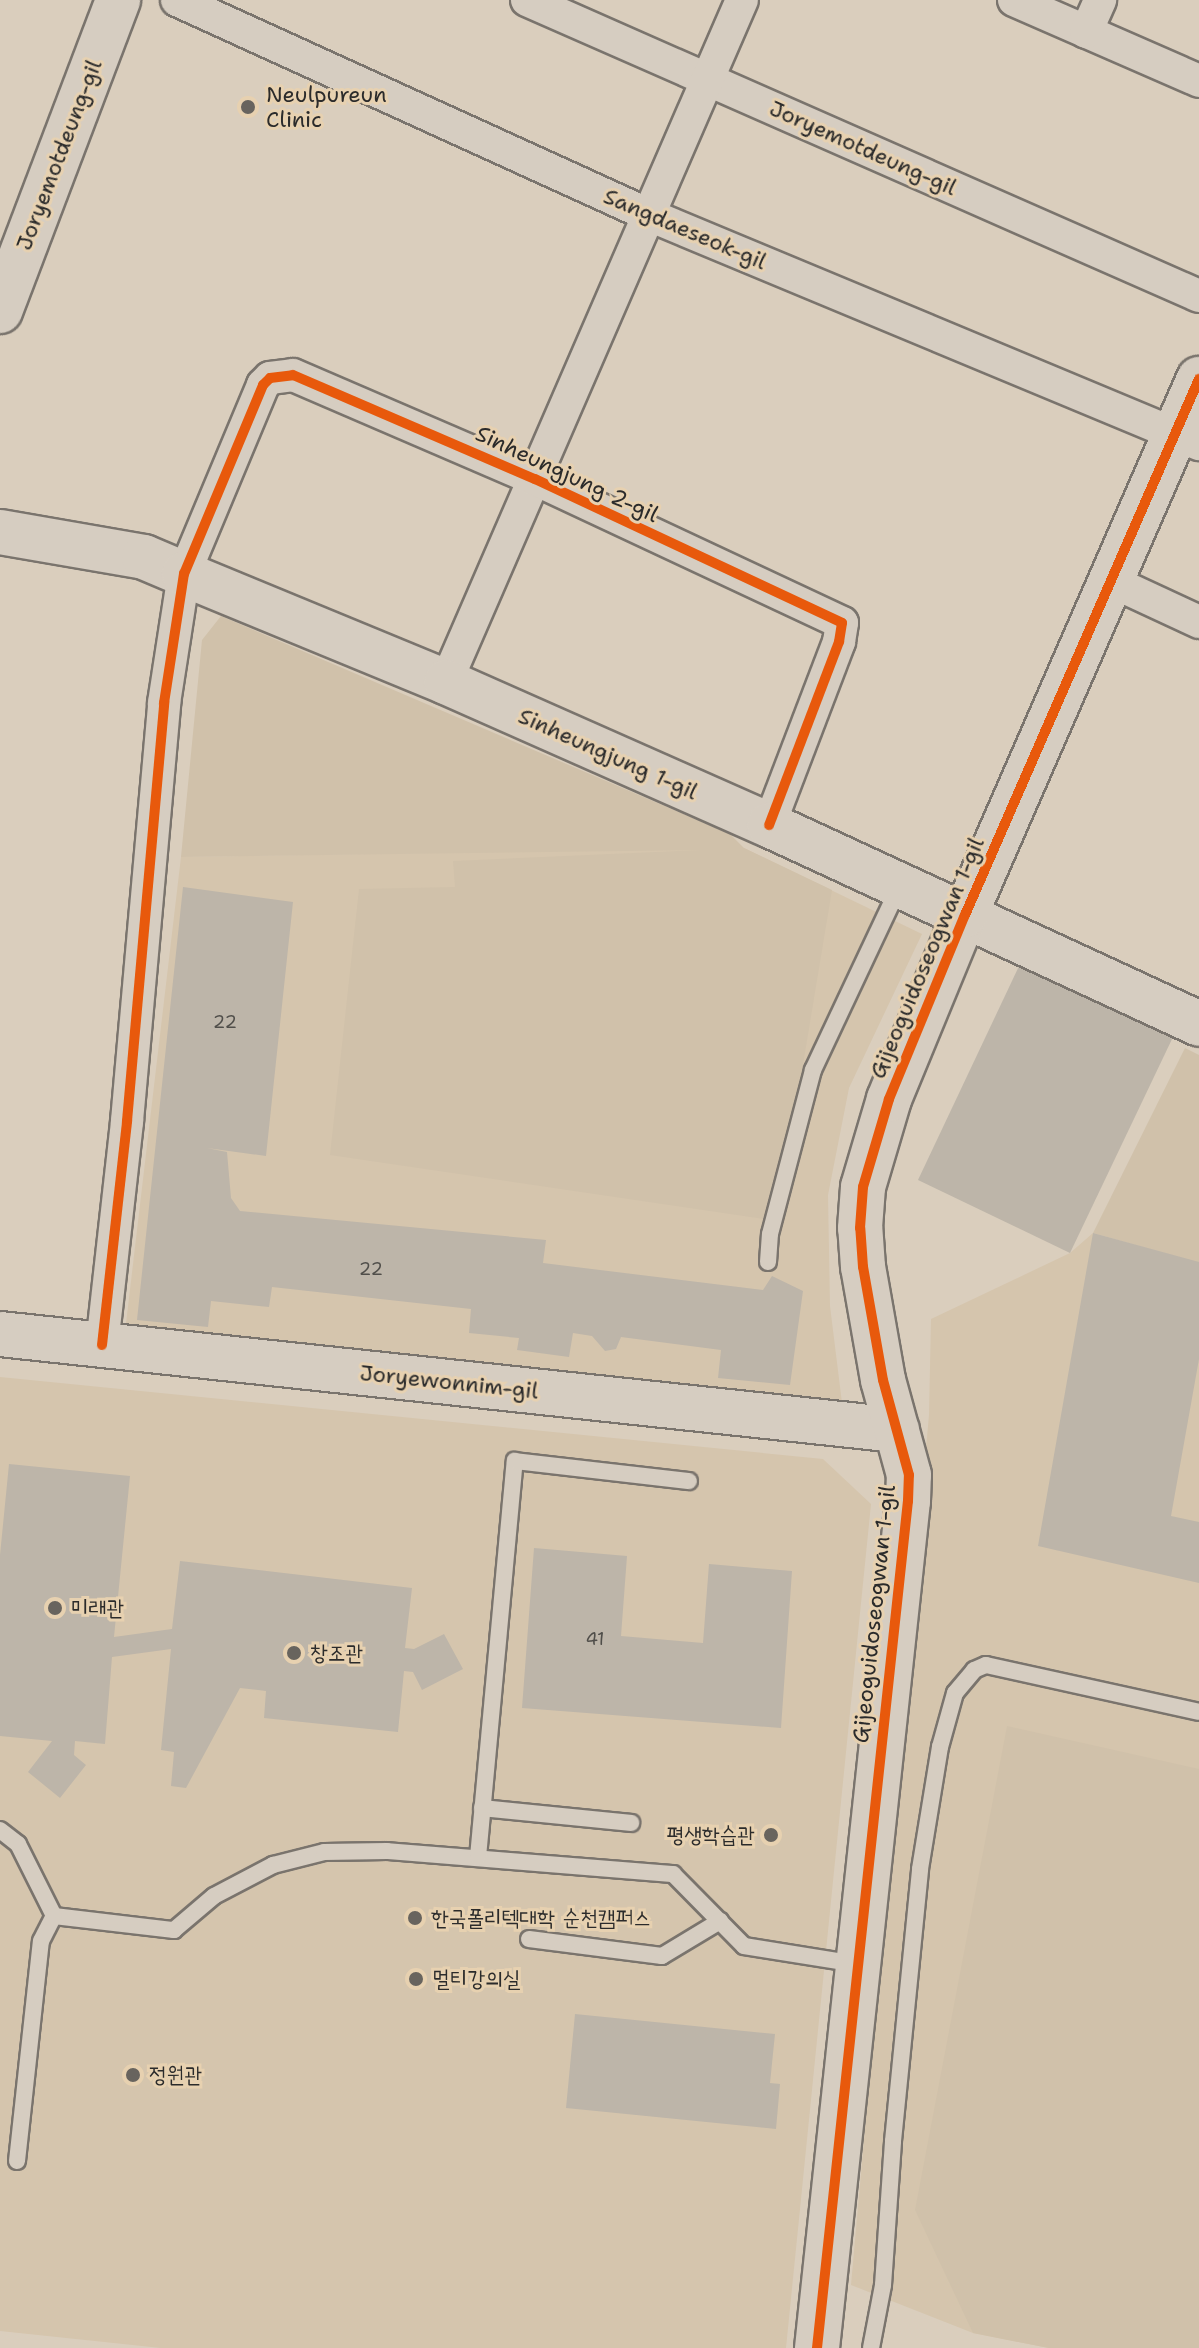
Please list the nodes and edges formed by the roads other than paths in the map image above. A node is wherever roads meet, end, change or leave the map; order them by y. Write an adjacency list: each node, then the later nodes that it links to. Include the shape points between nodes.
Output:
1 (118, 0): 12 (street, Joryemotdeung-gil)
2 (177, 0): 10 (street, Sangdaeseok-gil)
3 (527, 0): 8 (street, Joryemotdeung-gil)
4 (742, 0): 8 (street)
5 (1014, 0): 7 (street)
6 (1100, 0): 7 (street)
7 (1086, 32): 9 (street)
8 (708, 80): 10 (street); 11 (street, Joryemotdeung-gil)
9 (1199, 81)
10 (649, 215): 14 (street, Sangdaeseok-gil); 15 (street)
11 (1199, 296)
12 (0, 311)
13 (1199, 379): 14 (street, Gijeoguidoseogwan 1-gil)
14 (1187, 438): 18 (street, Gijeoguidoseogwan 1-gil)
15 (535, 479): 17 (street, Sinheungjung 2-gil, via 293,375 279,374 263,385); 20 (street); 21 (street, Sinheungjung 2-gil, via 842,623)
16 (0, 532): 17 (street, Sinheungjung 1-gil, via 144,557)
17 (184, 574): 20 (street, Sinheungjung 1-gil); 27 (street, via 164,703)
18 (1113, 582): 19 (street); 23 (street, Gijeoguidoseogwan 1-gil)
19 (1199, 622)
20 (446, 682): 21 (street, Sinheungjung 1-gil)
21 (769, 825): 22 (street, Sinheungjung 1-gil)
22 (899, 885): 23 (street, Sinheungjung 1-gil); 25 (lane, via 813,1070 770,1234)
23 (965, 915): 24 (street, Sinheungjung 1-gil); 28 (street, Gijeoguidoseogwan 1-gil, via 889,1099 863,1187 863,1267)
24 (1199, 1024)
25 (768, 1262)
26 (0, 1334): 27 (street, Joryewonnim-gil)
27 (102, 1345): 28 (street, Joryewonnim-gil)
28 (897, 1430): 38 (street, Gijeoguidoseogwan 1-gil, via 909,1475 908,1501)
29 (689, 1481): 31 (lane, via 515,1461)
30 (1199, 1712): 41 (lane, via 986,1665 974,1670 955,1693 940,1747 920,1869 883,2285)
31 (482, 1808): 32 (lane); 34 (lane)
32 (631, 1823)
33 (0, 1830): 35 (lane, via 18,1844)
34 (478, 1857): 35 (lane, via 351,1849 308,1855 240,1881 174,1930); 36 (lane, via 673,1874)
35 (54, 1916): 39 (lane, via 41,1941)
36 (720, 1921): 37 (lane, via 662,1956); 38 (lane, via 744,1946)
37 (529, 1939)
38 (856, 1964): 40 (street, Gijeoguidoseogwan 1-gil)
39 (17, 2161)
40 (817, 2348)
41 (871, 2348)

